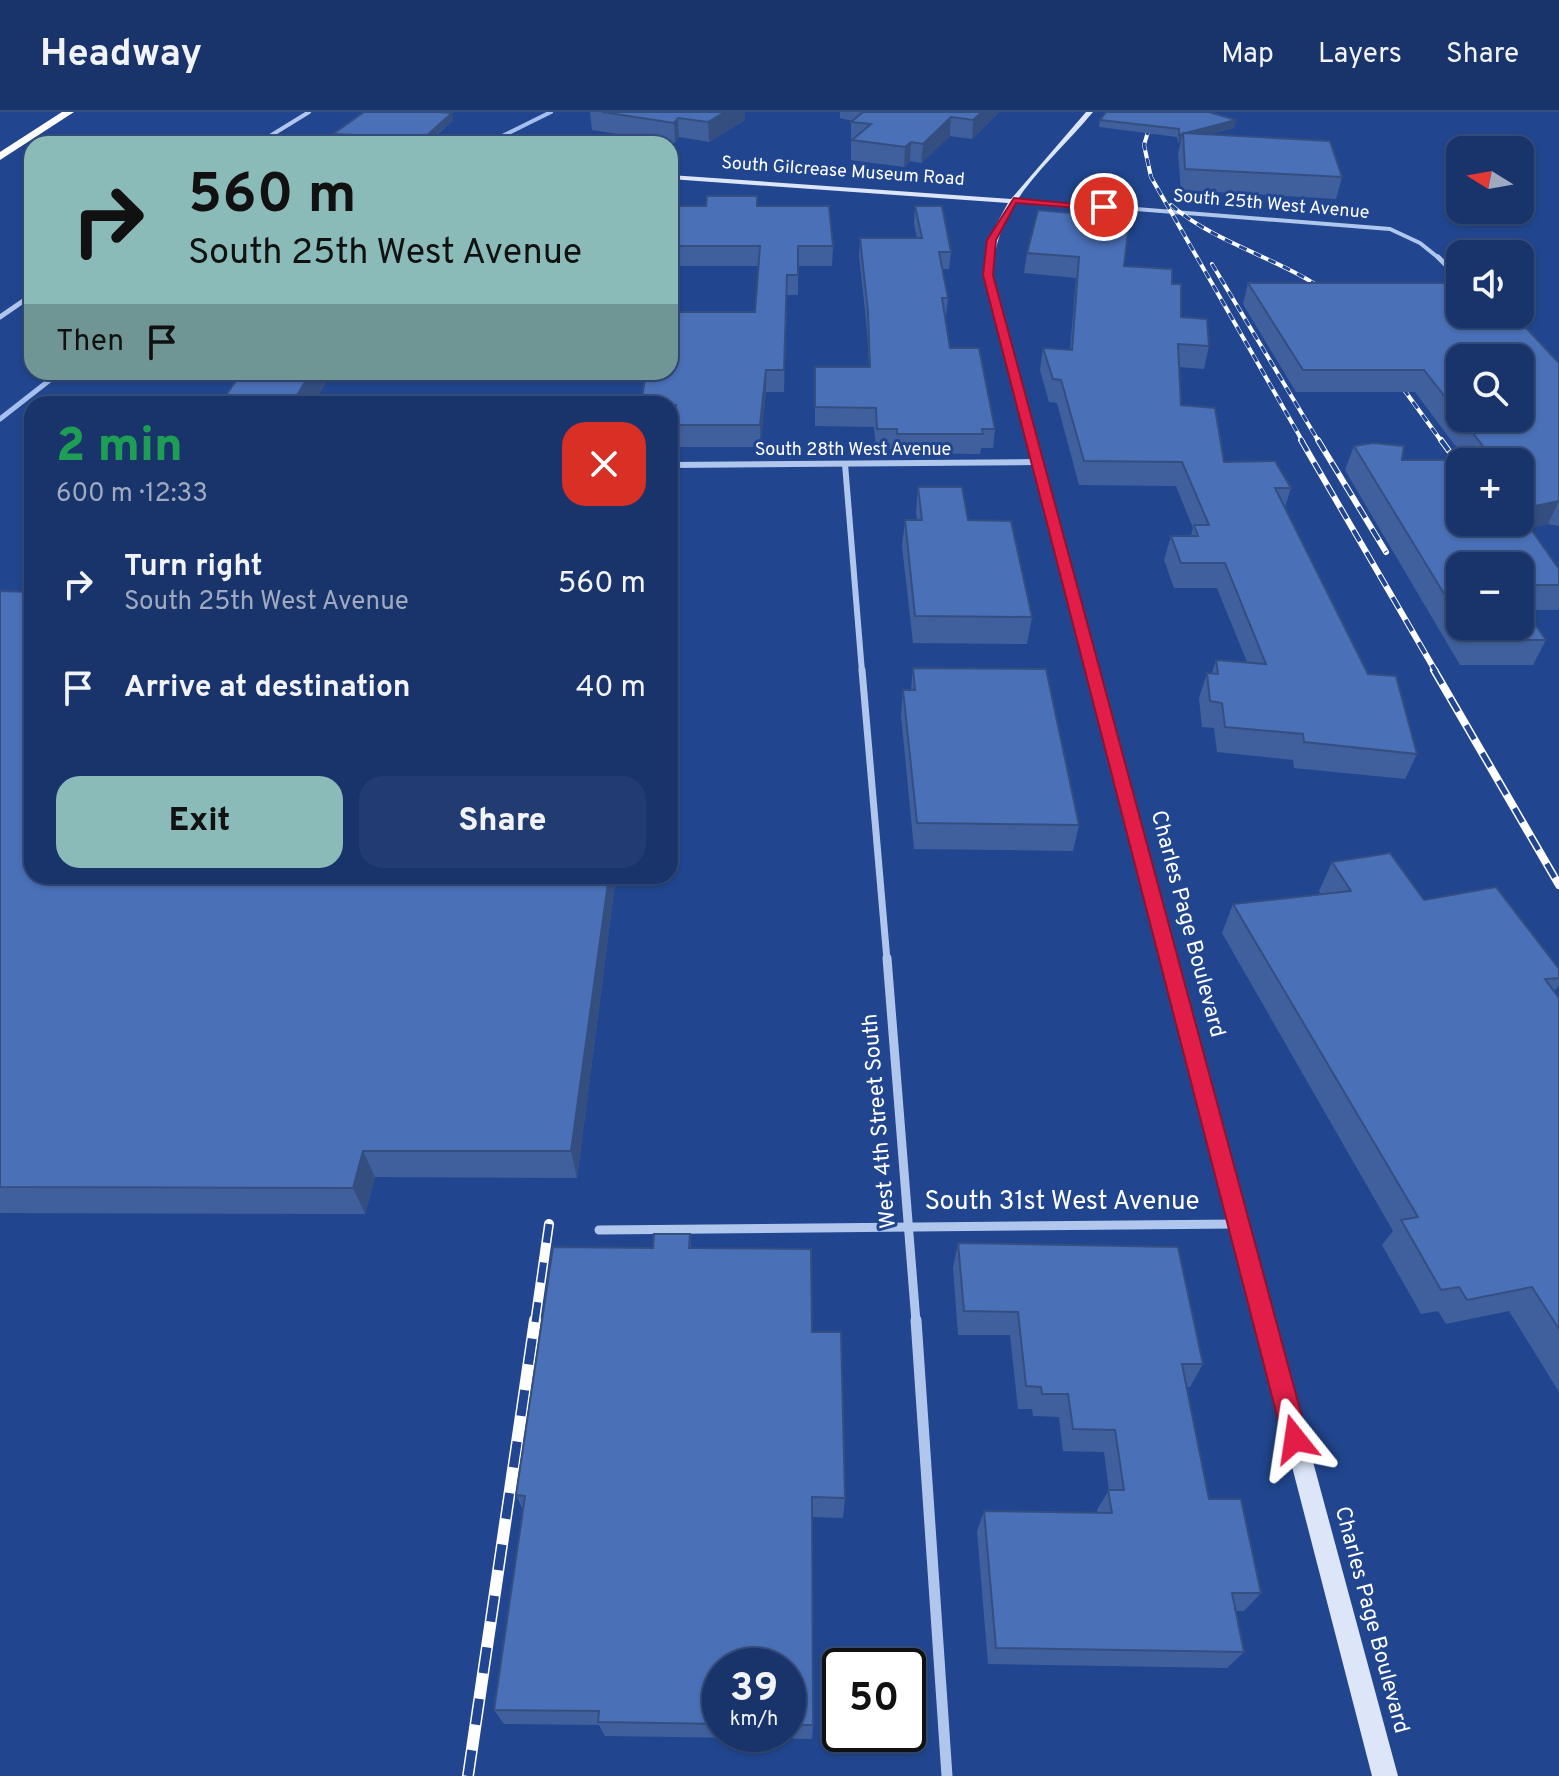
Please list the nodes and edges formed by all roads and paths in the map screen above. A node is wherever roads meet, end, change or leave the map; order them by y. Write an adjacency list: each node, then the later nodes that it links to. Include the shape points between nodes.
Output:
1 (69, 112): 4 (highway)
2 (309, 112): 5 (street)
3 (1090, 112): 9 (main road, Charles Page Boulevard)
4 (32, 136)
5 (270, 136)
6 (24, 141): 7 (highway)
7 (0, 157)
8 (678, 178): 9 (main road, South Gilcrease Museum Road)
9 (1014, 201): 10 (street); 15 (main road, Charles Page Boulevard, via 992,240 988,275)
10 (1094, 207)
11 (1109, 208): 12 (street, South 25th West Avenue, via 1390,229)
12 (1446, 264)
13 (24, 300): 14 (street)
14 (0, 317)
15 (1036, 462): 16 (street, South 28th West Avenue); 18 (main road, Charles Page Boulevard)
16 (845, 464): 17 (street, South 28th West Avenue); 19 (street, West 4th Street South)
17 (678, 465)
18 (1238, 1224): 19 (street, South 31st West Avenue); 22 (main road, Charles Page Boulevard)
19 (909, 1225): 20 (street, South 31st West Avenue); 21 (street, West 4th Street South)
20 (599, 1230)
21 (947, 1776)
22 (1385, 1776)

